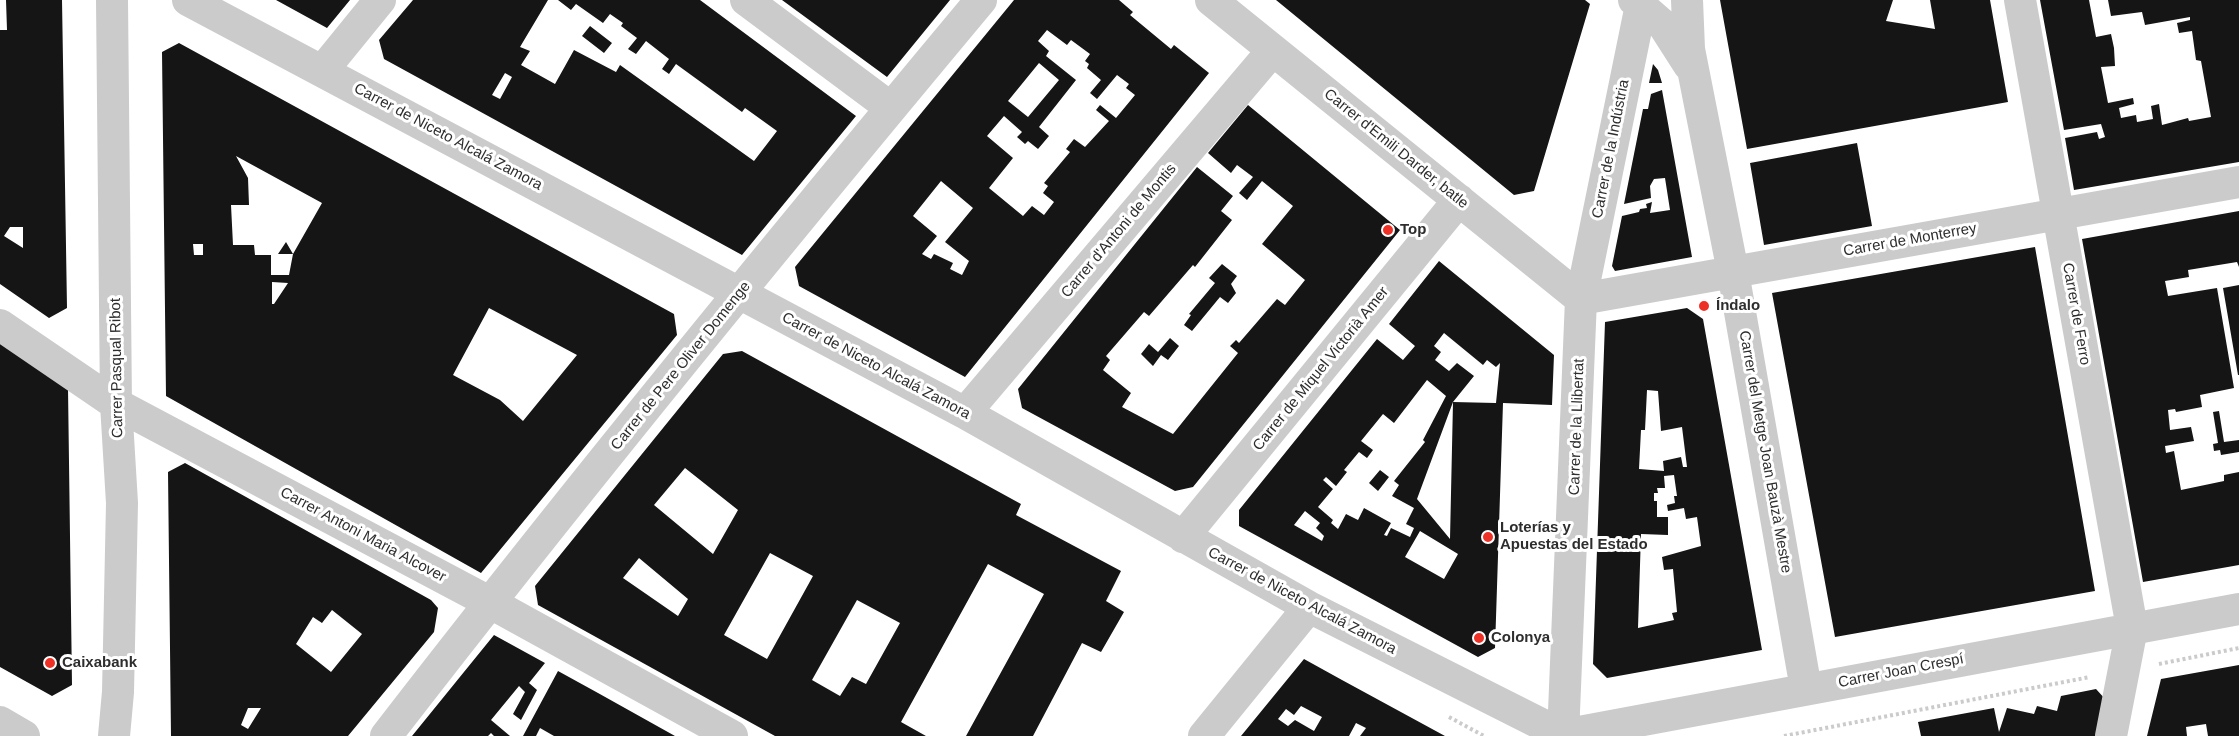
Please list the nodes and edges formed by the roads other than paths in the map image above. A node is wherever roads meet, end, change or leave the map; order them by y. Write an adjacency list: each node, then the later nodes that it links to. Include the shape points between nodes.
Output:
1 (112, 0): 21 (street, Carrer Pasqual Ribot)
2 (188, 0): 11 (street, Carrer de Niceto Alcalá Zamora)
3 (380, 0): 11 (street)
4 (746, 0): 13 (street)
5 (981, 0): 13 (street, Carrer de Pere Oliver Domenge)
6 (1211, 0): 10 (street, Carrer d'Emili Darder, batle)
7 (1687, 0): 12 (street, Carrer del Metge Joan Bauzà Mestre, via 1689,49)
8 (2020, 0): 16 (street, Carrer de Ferro)
9 (1639, 2): 12 (street, Carrer del Metge Joan Bauzà Mestre, via 1664,26); 19 (street, Carrer de la Indústria)
10 (1273, 50): 15 (street, Carrer d'Emili Darder, batle); 22 (street, Carrer d'Antoni de Montis)
11 (323, 70): 18 (street, Carrer de Niceto Alcalá Zamora)
12 (1695, 75): 17 (street, Carrer del Metge Joan Bauzà Mestre)
13 (891, 108): 18 (street, Carrer de Pere Oliver Domenge)
14 (2239, 182): 16 (street, Carrer de Monterrey)
15 (1459, 200): 19 (street, Carrer d'Emili Darder, batle); 23 (street, Carrer de Miquel Victorià Amer)
16 (2058, 214): 17 (street, Carrer de Monterrey); 27 (street, Carrer de Ferro)
17 (1733, 272): 19 (street, Carrer de Monterrey); 28 (street, Carrer del Metge Joan Bauzà Mestre)
18 (739, 294): 22 (street, Carrer de Niceto Alcalá Zamora); 24 (street, Carrer de Pere Oliver Domenge)
19 (1581, 299): 30 (street, Carrer de la Llibertat)
20 (0, 325): 21 (street, Carrer Antoni Maria Alcover)
21 (116, 404): 24 (street, Carrer Antoni Maria Alcover); 32 (street, Carrer Pasqual Ribot, via 122,503)
22 (965, 413): 23 (street, Carrer de Niceto Alcalá Zamora)
23 (1183, 537): 25 (street, Carrer de Niceto Alcalá Zamora)
24 (489, 602): 33 (street, Carrer de Pere Oliver Domenge); 34 (street, Carrer Antoni Maria Alcover)
25 (1309, 607): 30 (street, Carrer de Niceto Alcalá Zamora); 35 (street)
26 (2239, 609): 27 (street, Carrer Joan Crespí)
27 (2132, 628): 28 (street, Carrer Joan Crespí); 36 (street)
28 (1806, 689): 30 (street, Carrer Joan Crespí)
29 (0, 722): 31 (street)
30 (1563, 735)
31 (24, 736)
32 (114, 736)
33 (386, 736)
34 (732, 736)
35 (1204, 736)
36 (2111, 736)

